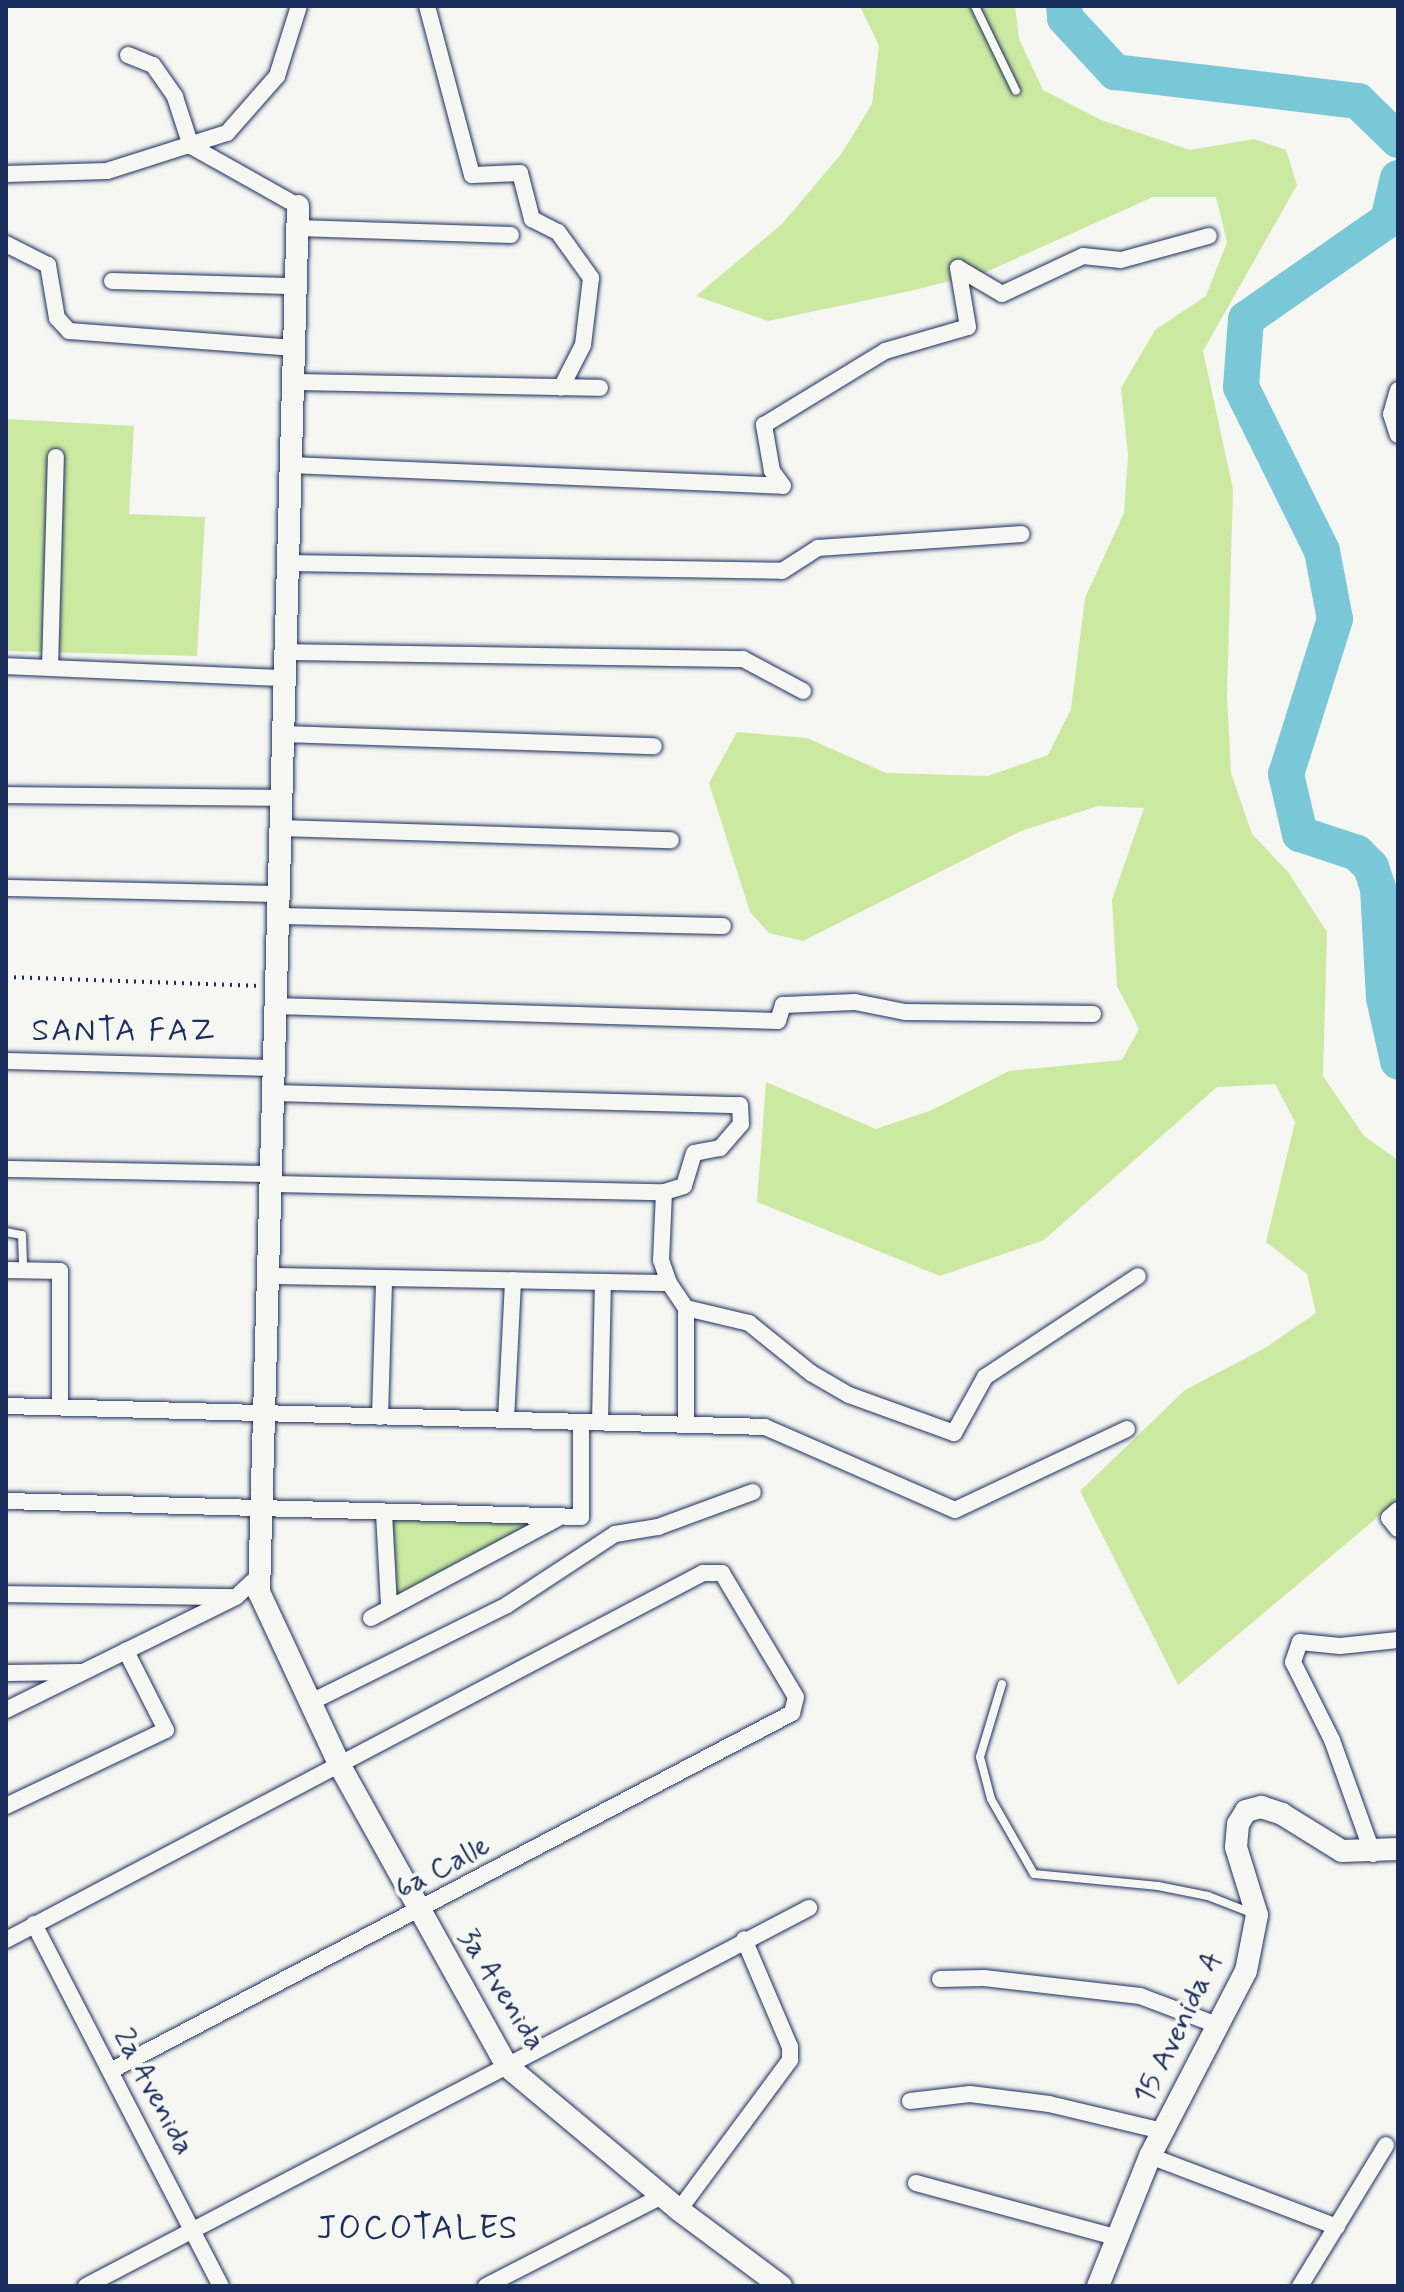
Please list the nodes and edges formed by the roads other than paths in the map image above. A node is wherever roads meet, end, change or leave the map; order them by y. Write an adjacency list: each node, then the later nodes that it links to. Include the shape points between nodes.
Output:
1 (299, 6): 6 (street, via 277,76 264,96 227,133)
2 (427, 6): 16 (street, via 472,175 520,173 532,219 558,232 591,278 583,345)
3 (975, 6): 5 (lane)
4 (128, 55): 6 (street, via 153,65 175,97)
5 (1016, 91)
6 (191, 146): 7 (street, via 107,171); 8 (street)
7 (6, 174)
8 (298, 217): 9 (street); 13 (street, 3a Avenida)
9 (511, 235)
10 (1209, 236): 21 (street, via 1121,260 1083,256 1002,294 958,268 968,327 885,351 764,425 772,471 783,486)
11 (6, 244): 14 (street, via 48,265 57,318 69,331)
12 (112, 281): 13 (street)
13 (296, 286): 14 (street, 3a Avenida)
14 (294, 348): 15 (street, 3a Avenida)
15 (293, 382): 16 (street); 21 (street, 3a Avenida)
16 (561, 388): 17 (street)
17 (600, 388)
18 (1398, 390): 19 (street, via 1391,414)
19 (1398, 435)
20 (56, 457): 26 (street)
21 (290, 465): 23 (street, 3a Avenida)
22 (1022, 534): 23 (street, via 818,548 782,571)
23 (287, 563): 24 (street, 3a Avenida)
24 (285, 652): 27 (street, 3a Avenida); 28 (street, via 743,659)
25 (6, 666): 26 (street)
26 (50, 668): 27 (street)
27 (284, 678): 29 (street, 3a Avenida)
28 (803, 691)
29 (283, 734): 30 (street); 32 (street, 3a Avenida)
30 (654, 746)
31 (6, 795): 32 (street)
32 (281, 798): 33 (street, 3a Avenida)
33 (280, 828): 34 (street); 36 (street, 3a Avenida)
34 (671, 840)
35 (6, 888): 36 (street)
36 (278, 905): 37 (street); 38 (street, 3a Avenida)
37 (723, 926)
38 (276, 996): 39 (street, via 778,1021 783,1005 855,1002 905,1012); 41 (street, 3a Avenida)
39 (1093, 1014)
40 (6, 1061): 41 (street)
41 (274, 1068): 42 (street, 3a Avenida)
42 (273, 1093): 44 (street, 3a Avenida); 45 (street, via 740,1105 741,1124 720,1148 694,1153 684,1186)
43 (6, 1169): 44 (street)
44 (271, 1179): 45 (street); 48 (street, 3a Avenida)
45 (664, 1192): 53 (street, via 661,1260)
46 (6, 1232): 47 (lane, via 22,1235)
47 (14, 1270): 56 (street, via 60,1271)
48 (268, 1276): 50 (street); 57 (street, 3a Avenida)
49 (1138, 1276): 54 (street, via 985,1377 954,1433 849,1395 811,1373 749,1323)
50 (384, 1279): 51 (street); 58 (street)
51 (513, 1280): 52 (street); 59 (street)
52 (603, 1282): 53 (street); 61 (street)
53 (669, 1283): 54 (street)
54 (686, 1308): 62 (street)
55 (6, 1406): 56 (street)
56 (60, 1407): 57 (street)
57 (264, 1413): 58 (street); 66 (street, 3a Avenida)
58 (380, 1417): 59 (street)
59 (506, 1420): 60 (street)
60 (581, 1422): 61 (street); 69 (street, via 581,1517)
61 (600, 1422): 62 (street)
62 (686, 1424): 63 (street, via 765,1427 955,1510)
63 (1127, 1429)
64 (753, 1492): 81 (street, via 658,1527 615,1534 507,1605)
65 (6, 1501): 66 (street)
66 (262, 1509): 68 (street); 71 (street, 3a Avenida)
67 (1398, 1510): 70 (street, via 1389,1518)
68 (384, 1513): 69 (street); 74 (street)
69 (562, 1515): 74 (street)
70 (1398, 1529)
71 (260, 1575): 73 (street); 81 (street, 3a Avenida, via 259,1592)
72 (6, 1594): 73 (street)
73 (236, 1597): 77 (street)
74 (389, 1606): 75 (street)
75 (371, 1618)
76 (1398, 1640): 86 (street, via 1340,1646 1300,1642 1293,1662 1332,1740)
77 (126, 1651): 78 (street); 84 (street, via 166,1730)
78 (86, 1672): 79 (street); 82 (street)
79 (6, 1673)
80 (1002, 1684): 89 (lane, via 980,1757 991,1799 1034,1874 1158,1886 1208,1896)
81 (309, 1703): 83 (street, 3a Avenida)
82 (6, 1710)
83 (340, 1766): 88 (street, 3a Avenida); 88 (street, 6a Calle, via 712,1570 722,1573 796,1697 792,1713); 90 (street)
84 (6, 1806)
85 (1398, 1849): 86 (street, 15 Avenida A)
86 (1373, 1854): 89 (street, 15 Avenida A, via 1342,1851 1272,1810 1246,1811 1238,1824 1236,1847)
87 (809, 1908): 91 (street)
88 (419, 1912): 95 (street, 3a Avenida); 96 (street, 6a Calle)
89 (1257, 1915): 94 (street, 15 Avenida A, via 1246,1971)
90 (34, 1924): 92 (street); 96 (street, 2a Avenida)
91 (744, 1939): 95 (street); 102 (street, via 790,2047 790,2060)
92 (6, 1940)
93 (940, 1979): 94 (street, via 984,1978 1140,1996)
94 (1220, 2026): 98 (street, 15 Avenida A)
95 (507, 2066): 102 (street, 3a Avenida); 104 (street)
96 (110, 2071): 104 (street, 2a Avenida)
97 (910, 2101): 98 (street, via 970,2094 1049,2104)
98 (1162, 2131): 100 (street, 15 Avenida A)
99 (1386, 2145): 103 (street)
100 (1150, 2156): 103 (street); 105 (street, 15 Avenida A)
101 (916, 2183): 105 (street)
102 (670, 2203): 108 (street); 109 (street, 3a Avenida)
103 (1337, 2227): 111 (street)
104 (194, 2231): 106 (street); 107 (street, 2a Avenida)
105 (1118, 2238): 110 (street, 15 Avenida A)
106 (86, 2286)
107 (221, 2286)
108 (486, 2286)
109 (781, 2286)
110 (1098, 2286)
111 (1300, 2286)

